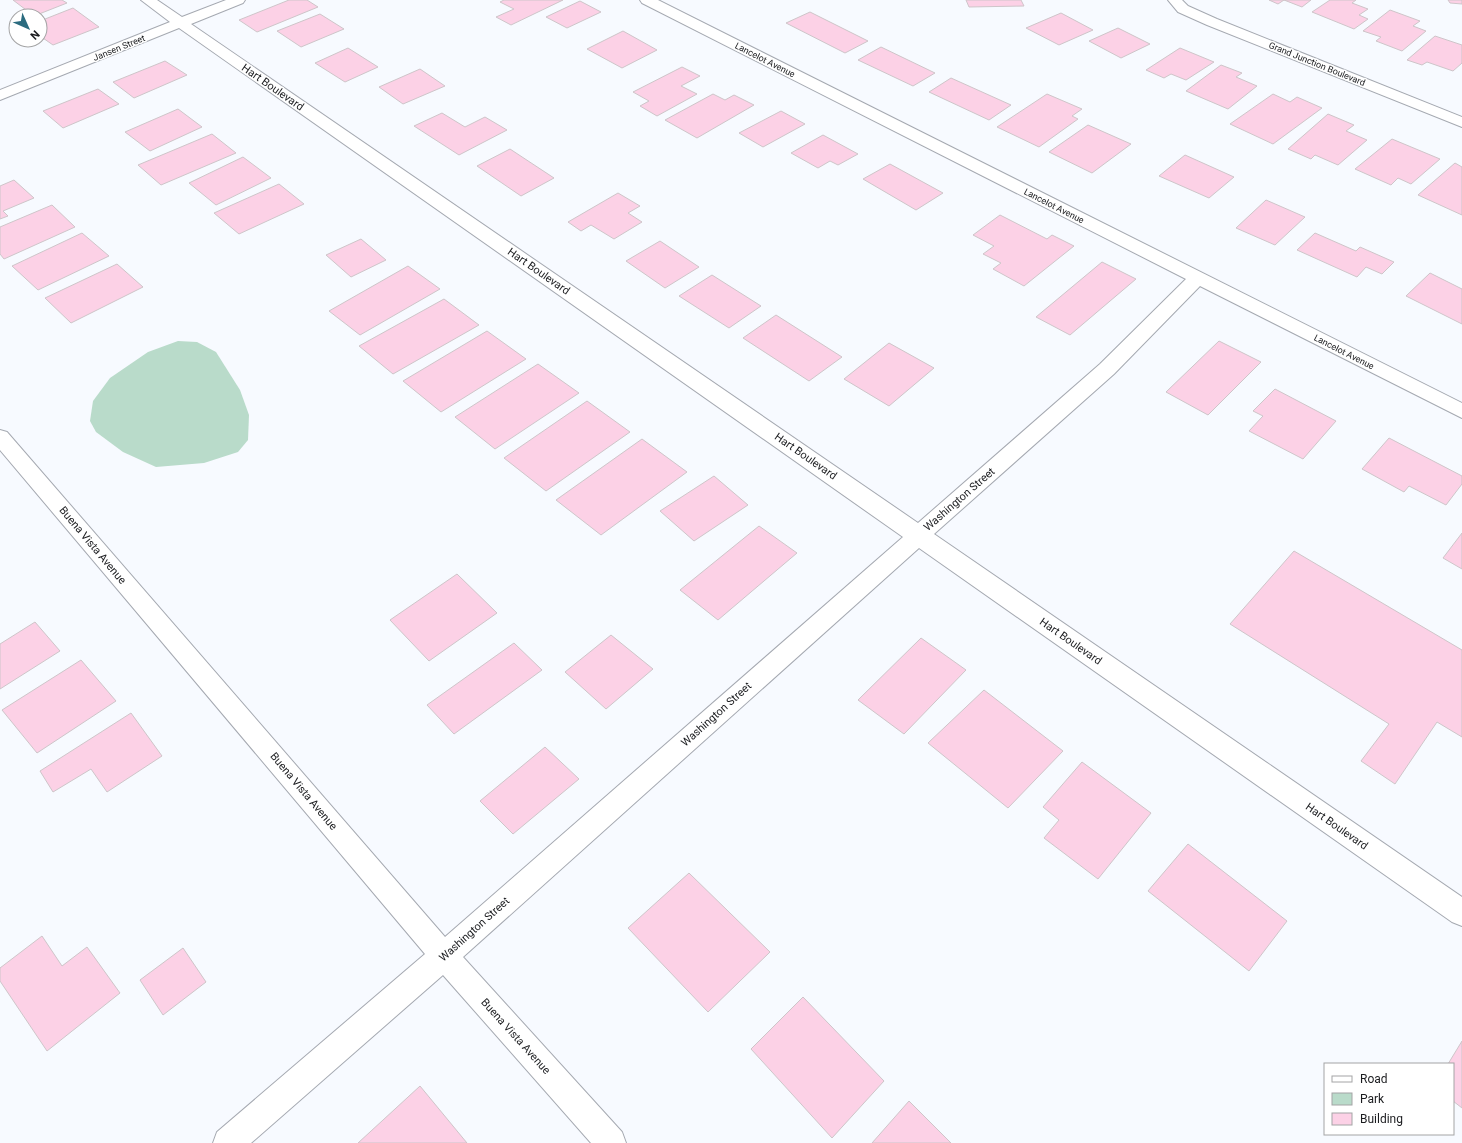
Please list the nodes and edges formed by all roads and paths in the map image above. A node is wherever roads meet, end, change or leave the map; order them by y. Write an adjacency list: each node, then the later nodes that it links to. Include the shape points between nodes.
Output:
1 (148, 0): 5 (street, Hart Boulevard)
2 (238, 0): 5 (street, Jansen Street)
3 (647, 0): 8 (street, Lancelot Avenue)
4 (1175, 0): 7 (street, Grand Junction Boulevard, via 1184,9 1212,22)
5 (180, 23): 6 (street, Jansen Street); 11 (street, Hart Boulevard)
6 (0, 95)
7 (1462, 122)
8 (1197, 278): 9 (street, Lancelot Avenue); 11 (street, Washington Street, via 1106,369)
9 (1462, 411)
10 (0, 437): 13 (street, Buena Vista Avenue)
11 (919, 534): 12 (street, Hart Boulevard); 13 (street, Washington Street)
12 (1462, 913)
13 (444, 956): 14 (street, Washington Street); 15 (street, Buena Vista Avenue)
14 (228, 1143)
15 (611, 1143)

